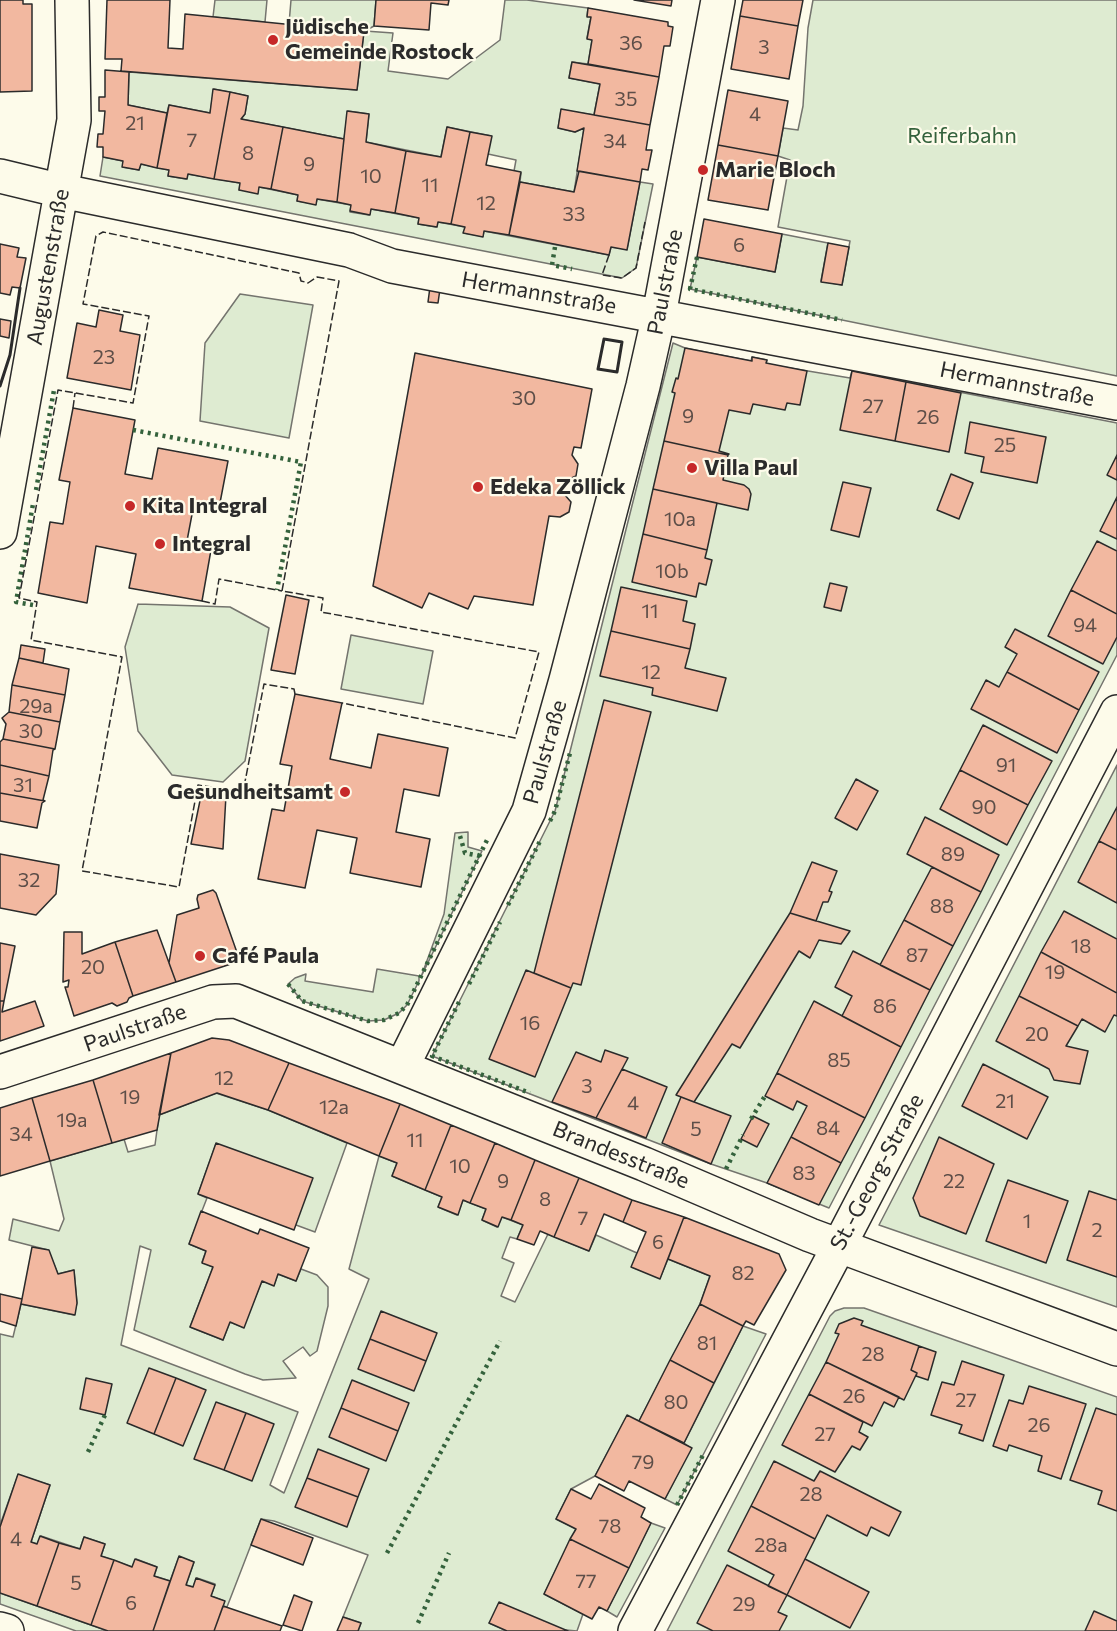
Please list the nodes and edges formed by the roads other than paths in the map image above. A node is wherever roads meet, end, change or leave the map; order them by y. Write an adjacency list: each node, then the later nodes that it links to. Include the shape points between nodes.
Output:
1 (72, 0): 4 (street, Augustenstraße, via 74,120)
2 (718, 0): 5 (street, Paulstraße)
3 (0, 176): 4 (street, Hermannstraße)
4 (62, 191): 5 (street, Hermannstraße, via 349,250 392,266); 7 (street, Augustenstraße)
5 (659, 315): 6 (street, Hermannstraße); 9 (street, Paulstraße, via 529,812)
6 (1117, 403)
7 (0, 532)
8 (1117, 712): 11 (street, St.-Georg-Straße)
9 (402, 1067): 10 (street, Paulstraße, via 258,1009 224,1001); 11 (street, Brandesstraße)
10 (0, 1072)
11 (839, 1246): 12 (street, Brandesstraße); 15 (street, St.-Georg-Straße)
12 (1117, 1349)
13 (0, 1629): 14 (street)
14 (7, 1631)
15 (635, 1631)

